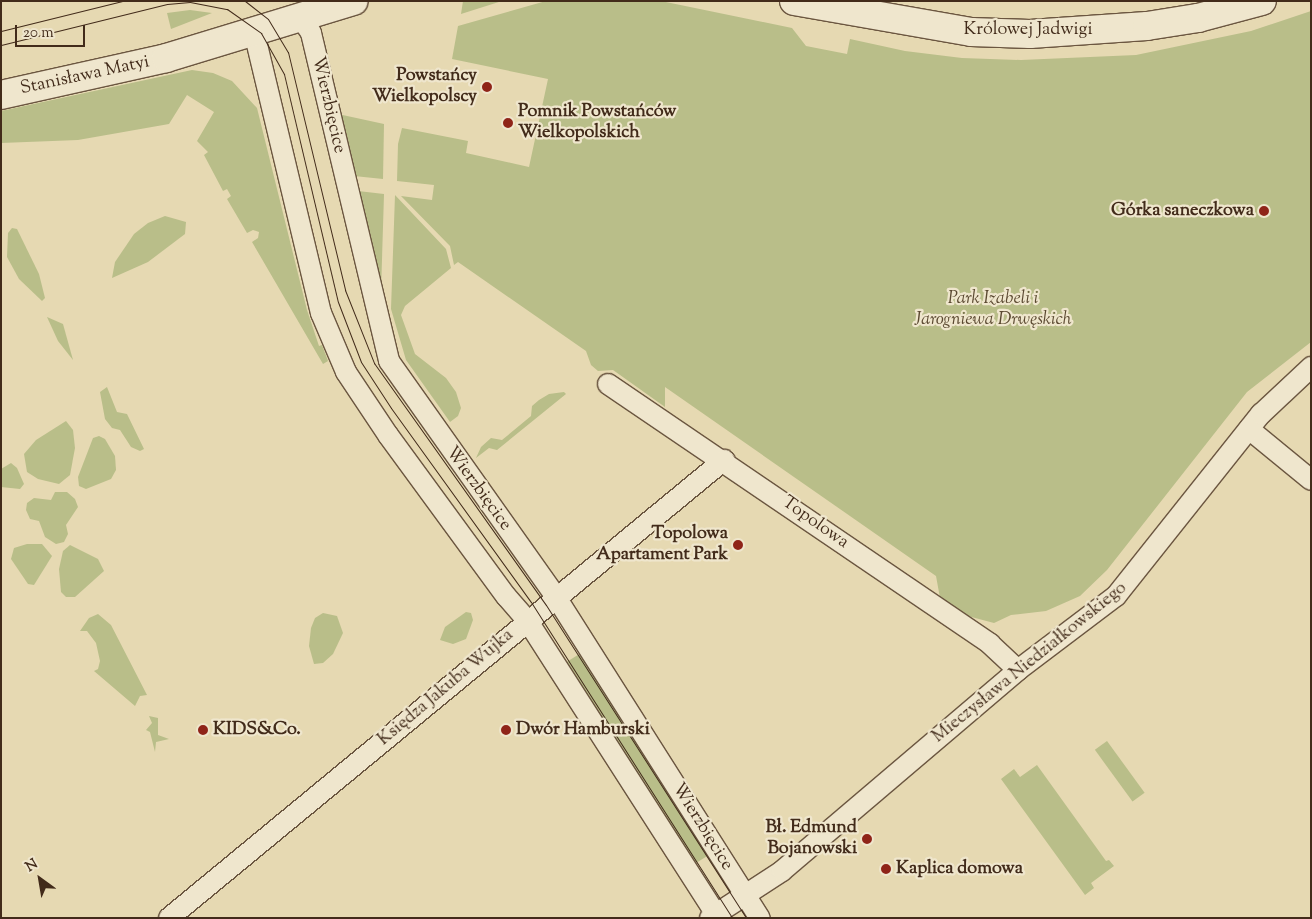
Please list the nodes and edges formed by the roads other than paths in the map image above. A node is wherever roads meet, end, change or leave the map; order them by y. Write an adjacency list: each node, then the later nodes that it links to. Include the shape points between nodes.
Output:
1 (354, 1): 5 (street)
2 (794, 1): 4 (street, Królowej Jadwigi)
3 (1262, 1): 4 (street, Królowej Jadwigi, via 1198,18 1069,33 970,32)
4 (914, 12)
5 (300, 17): 6 (street); 13 (street, Wierzbięcice, via 311,33 388,361)
6 (254, 32): 7 (street, Stanisława Matyi, via 166,58); 14 (street, Wierzbięcice, via 320,314 346,372 388,435)
7 (1, 95)
8 (1311, 367): 10 (street, Mieczysława Niedziałkowskiego, via 1270,404)
9 (608, 384): 11 (street, Topolowa)
10 (1249, 429): 12 (street); 15 (street, Mieczysława Niedziałkowskiego, via 1116,596)
11 (724, 460): 13 (street, Księdza Jakuba Wujka); 15 (street, Topolowa, via 990,644)
12 (1311, 480)
13 (556, 597): 14 (street, Księdza Jakuba Wujka); 16 (street, Wierzbięcice)
14 (527, 620): 17 (street, Wierzbięcice); 18 (street, Księdza Jakuba Wujka)
15 (1018, 670): 16 (street, Mieczysława Niedziałkowskiego, via 782,871)
16 (745, 894): 17 (street, Mieczysława Niedziałkowskiego); 19 (street, Wierzbięcice)
17 (714, 917)
18 (169, 918)
19 (760, 918)

